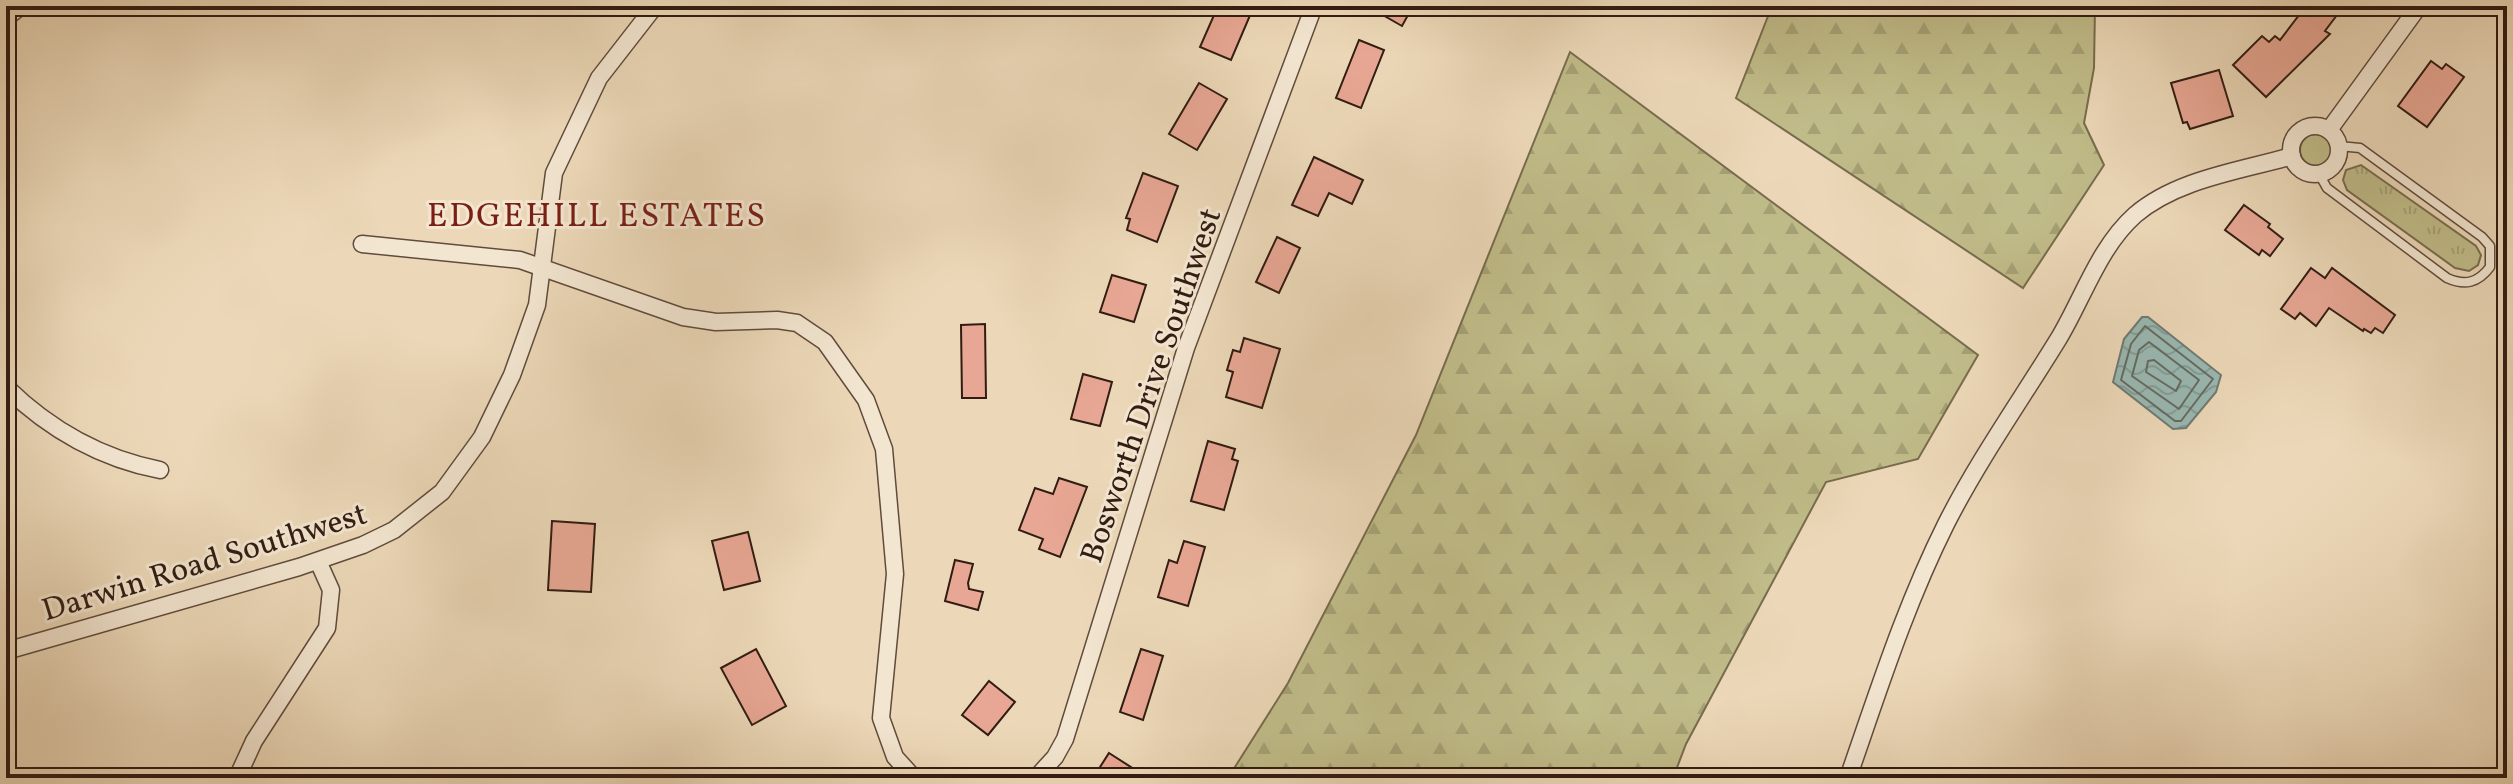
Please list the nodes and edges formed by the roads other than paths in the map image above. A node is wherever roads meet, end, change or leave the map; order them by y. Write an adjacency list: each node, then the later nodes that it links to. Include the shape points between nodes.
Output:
1 (21, 6): 5 (street)
2 (655, 6): 11 (street, Darwin Road Southwest, via 599,78 554,173)
3 (1314, 6): 18 (street, Bosworth Drive Southwest, via 1186,348 1065,739)
4 (2419, 6): 6 (street)
5 (6, 18)
6 (2329, 130): 7 (street); 8 (street, via 2303,130 2293,141)
7 (2339, 146): 9 (street, via 2336,162); 9 (lane, via 2360,148 2482,237 2492,256 2490,267 2471,283 2447,278 2327,188)
8 (2292, 156): 9 (street, via 2300,169); 19 (street, via 2174,190 2118,233 1946,525 1902,622)
9 (2319, 174)
10 (362, 244): 11 (street)
11 (544, 266): 14 (street, Darwin Road Southwest, via 537,305 512,375 463,466 442,492 394,530); 17 (street, via 683,317 797,323 825,342 866,400 884,449 895,574 881,718 895,757)
12 (6, 387): 13 (street, via 80,443)
13 (160, 470)
14 (318, 561): 15 (street, Darwin Road Southwest); 16 (street, via 331,590 327,628 254,741)
15 (6, 651)
16 (237, 778)
17 (914, 778)
18 (1036, 778)
19 (1848, 778)

